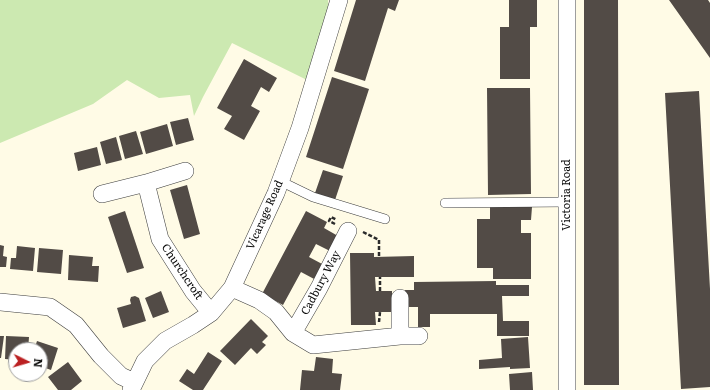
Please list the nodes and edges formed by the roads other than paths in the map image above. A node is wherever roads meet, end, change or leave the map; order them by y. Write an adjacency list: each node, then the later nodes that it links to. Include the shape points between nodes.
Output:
1 (339, 0): 4 (street, Vicarage Road, via 300,128)
2 (568, 0): 7 (street, Victoria Road)
3 (185, 171): 5 (street)
4 (280, 181): 9 (lane, via 314,197); 11 (street, Vicarage Road)
5 (146, 183): 6 (street); 14 (street, Churchcroft, via 160,239 193,291)
6 (102, 194)
7 (567, 202): 8 (lane); 19 (street, Victoria Road)
8 (445, 203)
9 (385, 219)
10 (348, 231): 15 (street, Cadbury Way)
11 (232, 288): 14 (street, Vicarage Road); 15 (street, via 259,300 276,312)
12 (400, 298): 16 (street)
13 (0, 302): 18 (street, via 50,306 76,325 101,356)
14 (211, 313): 18 (street, Vicarage Road, via 165,341 145,361)
15 (293, 334): 16 (street, via 313,345)
16 (400, 336): 17 (street)
17 (419, 336)
18 (133, 386)
19 (567, 390)

